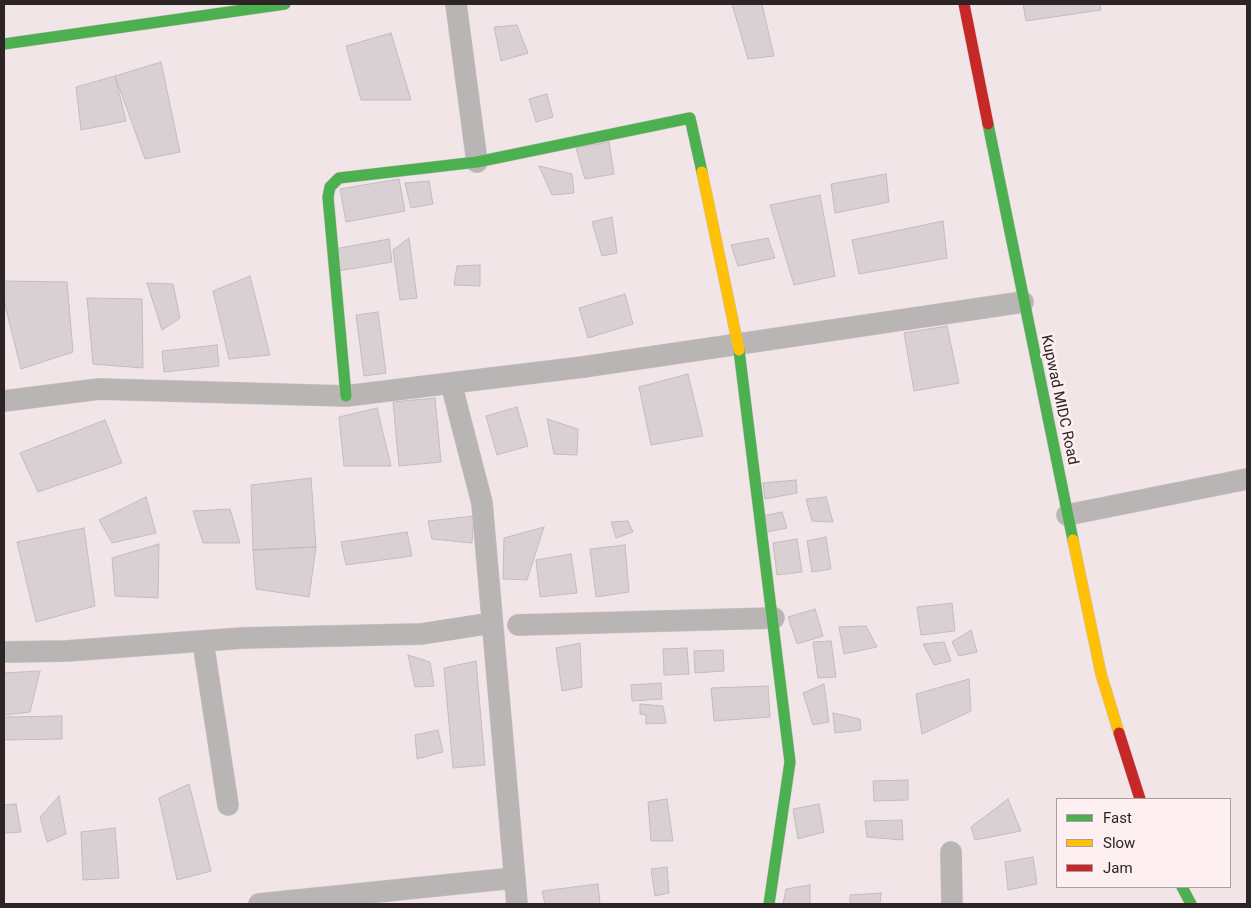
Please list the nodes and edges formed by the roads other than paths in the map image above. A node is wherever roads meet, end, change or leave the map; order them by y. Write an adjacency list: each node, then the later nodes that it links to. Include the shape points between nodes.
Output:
1 (284, 4): 4 (street)
2 (456, 4): 5 (street)
3 (964, 4): 6 (street, Kupwad MIDC Road)
4 (4, 44)
5 (477, 162): 7 (street, via 690,118); 9 (street, via 339,178 330,187 329,227)
6 (1023, 302): 7 (street); 12 (street, Kupwad MIDC Road)
7 (738, 343): 8 (street); 13 (street)
8 (451, 384): 9 (street); 14 (street, via 482,503)
9 (346, 396): 10 (street, via 99,389)
10 (4, 401)
11 (1247, 479): 12 (street)
12 (1067, 516): 18 (street, Kupwad MIDC Road, via 1101,674)
13 (774, 618): 15 (street); 25 (street, via 790,762)
14 (492, 623): 16 (street, via 421,634 242,638); 21 (street)
15 (518, 625)
16 (203, 642): 17 (street); 19 (street)
17 (4, 652)
18 (1140, 798)
19 (228, 805)
20 (951, 852): 26 (street)
21 (514, 878): 23 (street); 24 (street)
22 (1183, 888): 27 (street)
23 (259, 904)
24 (517, 904)
25 (769, 904)
26 (952, 904)
27 (1191, 904)

